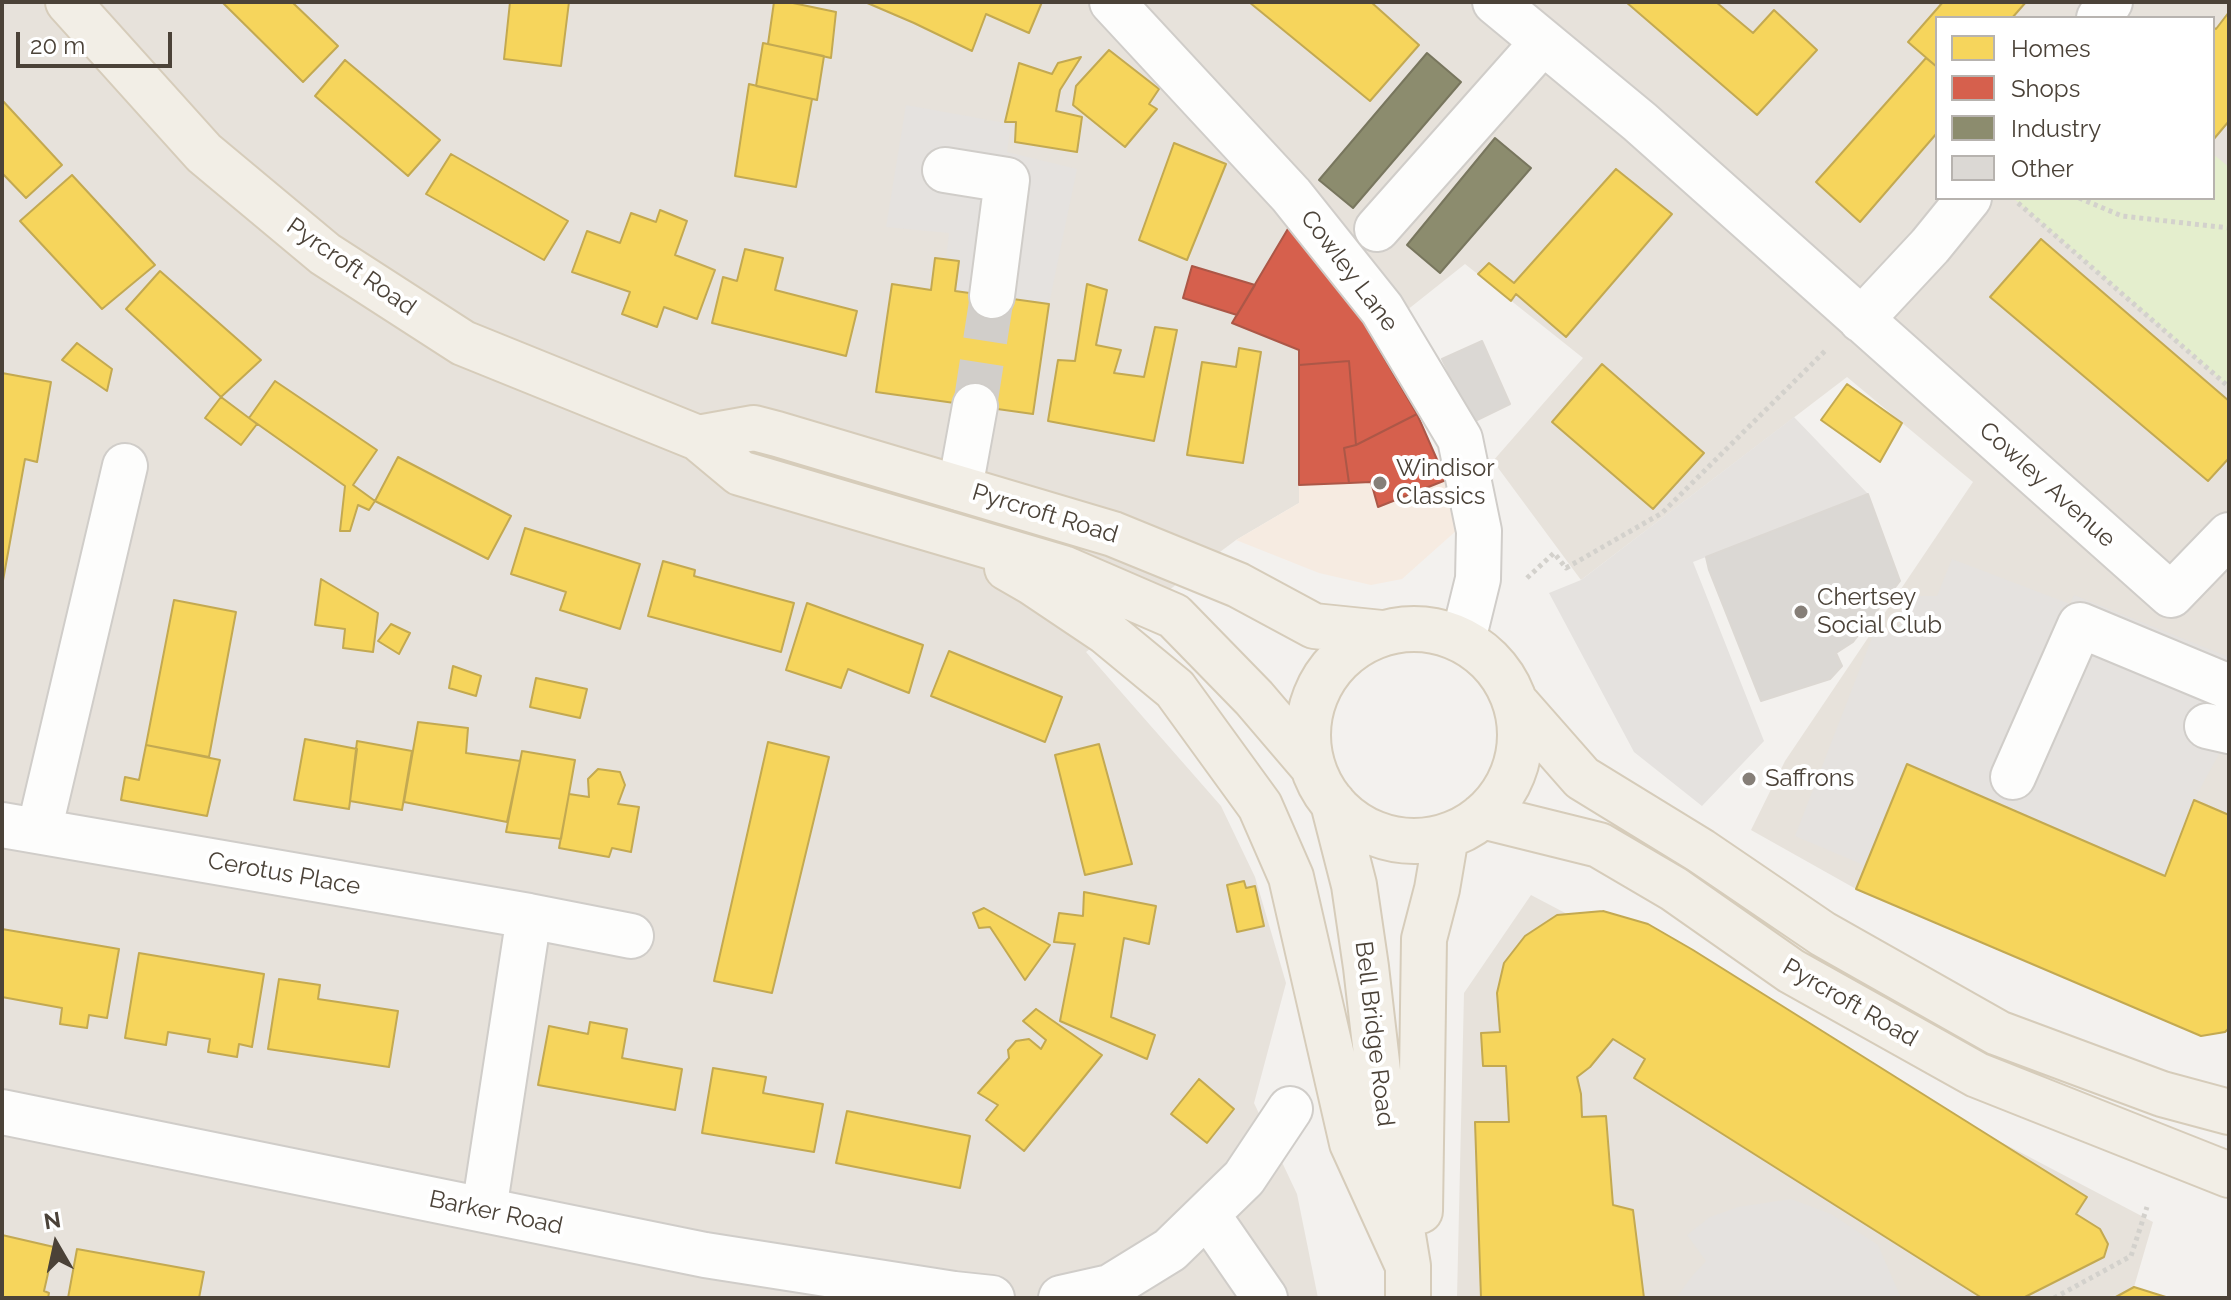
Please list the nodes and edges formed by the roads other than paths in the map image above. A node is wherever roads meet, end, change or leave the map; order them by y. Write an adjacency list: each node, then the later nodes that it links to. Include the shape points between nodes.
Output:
1 (68, 2): 11 (main road, Pyrcroft Road, via 204,153 325,254 463,343)
2 (1112, 2): 17 (street, Cowley Lane, via 1291,195 1382,309 1460,439 1479,531 1478,579)
3 (1495, 2): 4 (street, Cowley Avenue)
4 (1543, 42): 7 (street); 9 (street, Cowley Avenue)
5 (945, 170): 8 (street, via 1007,180)
6 (1967, 200): 9 (street)
7 (1377, 229)
8 (992, 296)
9 (1861, 320): 15 (street, Cowley Avenue, via 2171,595)
10 (975, 406): 13 (street)
11 (698, 438): 13 (main road, Pyrcroft Road, via 754,428); 14 (main road, Pyrcroft Road, via 740,473)
12 (125, 466): 23 (street, Cerotus Place)
13 (960, 488): 16 (main road, Pyrcroft Road, via 1113,534 1238,585 1314,626)
14 (941, 532): 21 (main road, Pyrcroft Road, via 1063,568 1174,616 1254,698); 32 (main road, via 1033,583 1106,632 1175,689 1260,806 1291,877 1352,1143)
15 (2229, 535)
16 (1382, 633): 17 (main road, via 1410,628); 21 (main road, via 1337,663 1313,701 1308,733)
17 (1463, 640): 19 (main road, via 1504,677)
18 (2229, 687): 20 (street, via 2080,625)
19 (1516, 703): 22 (main road, via 1521,734 1517,764 1503,792); 28 (main road, Pyrcroft Road, via 1582,778 1823,934 1998,1033 2162,1094)
20 (2013, 777)
21 (1323, 785): 22 (main road, via 1356,824 1384,837 1415,841); 32 (main road, Bell Bridge Road, via 1354,885)
22 (1464, 826): 29 (main road, Pyrcroft Road, via 1599,845 1674,889 1791,971 1977,1075); 32 (main road, Bell Bridge Road, via 1437,889 1424,939 1420,1210)
23 (21, 828): 24 (street, Cerotus Place)
24 (529, 916): 25 (street, Cerotus Place); 30 (street)
25 (631, 936)
26 (1290, 1109): 31 (street, via 1244,1178)
27 (2, 1112): 30 (street, Barker Road)
28 (2229, 1112)
29 (2229, 1175)
30 (484, 1210): 33 (street, Barker Road)
31 (1207, 1214): 35 (street, via 1170,1250 1110,1287); 36 (street)
32 (1408, 1282)
33 (948, 1296): 34 (street, Barker Road)
34 (992, 1298)
35 (1061, 1298)
36 (1265, 1298)

